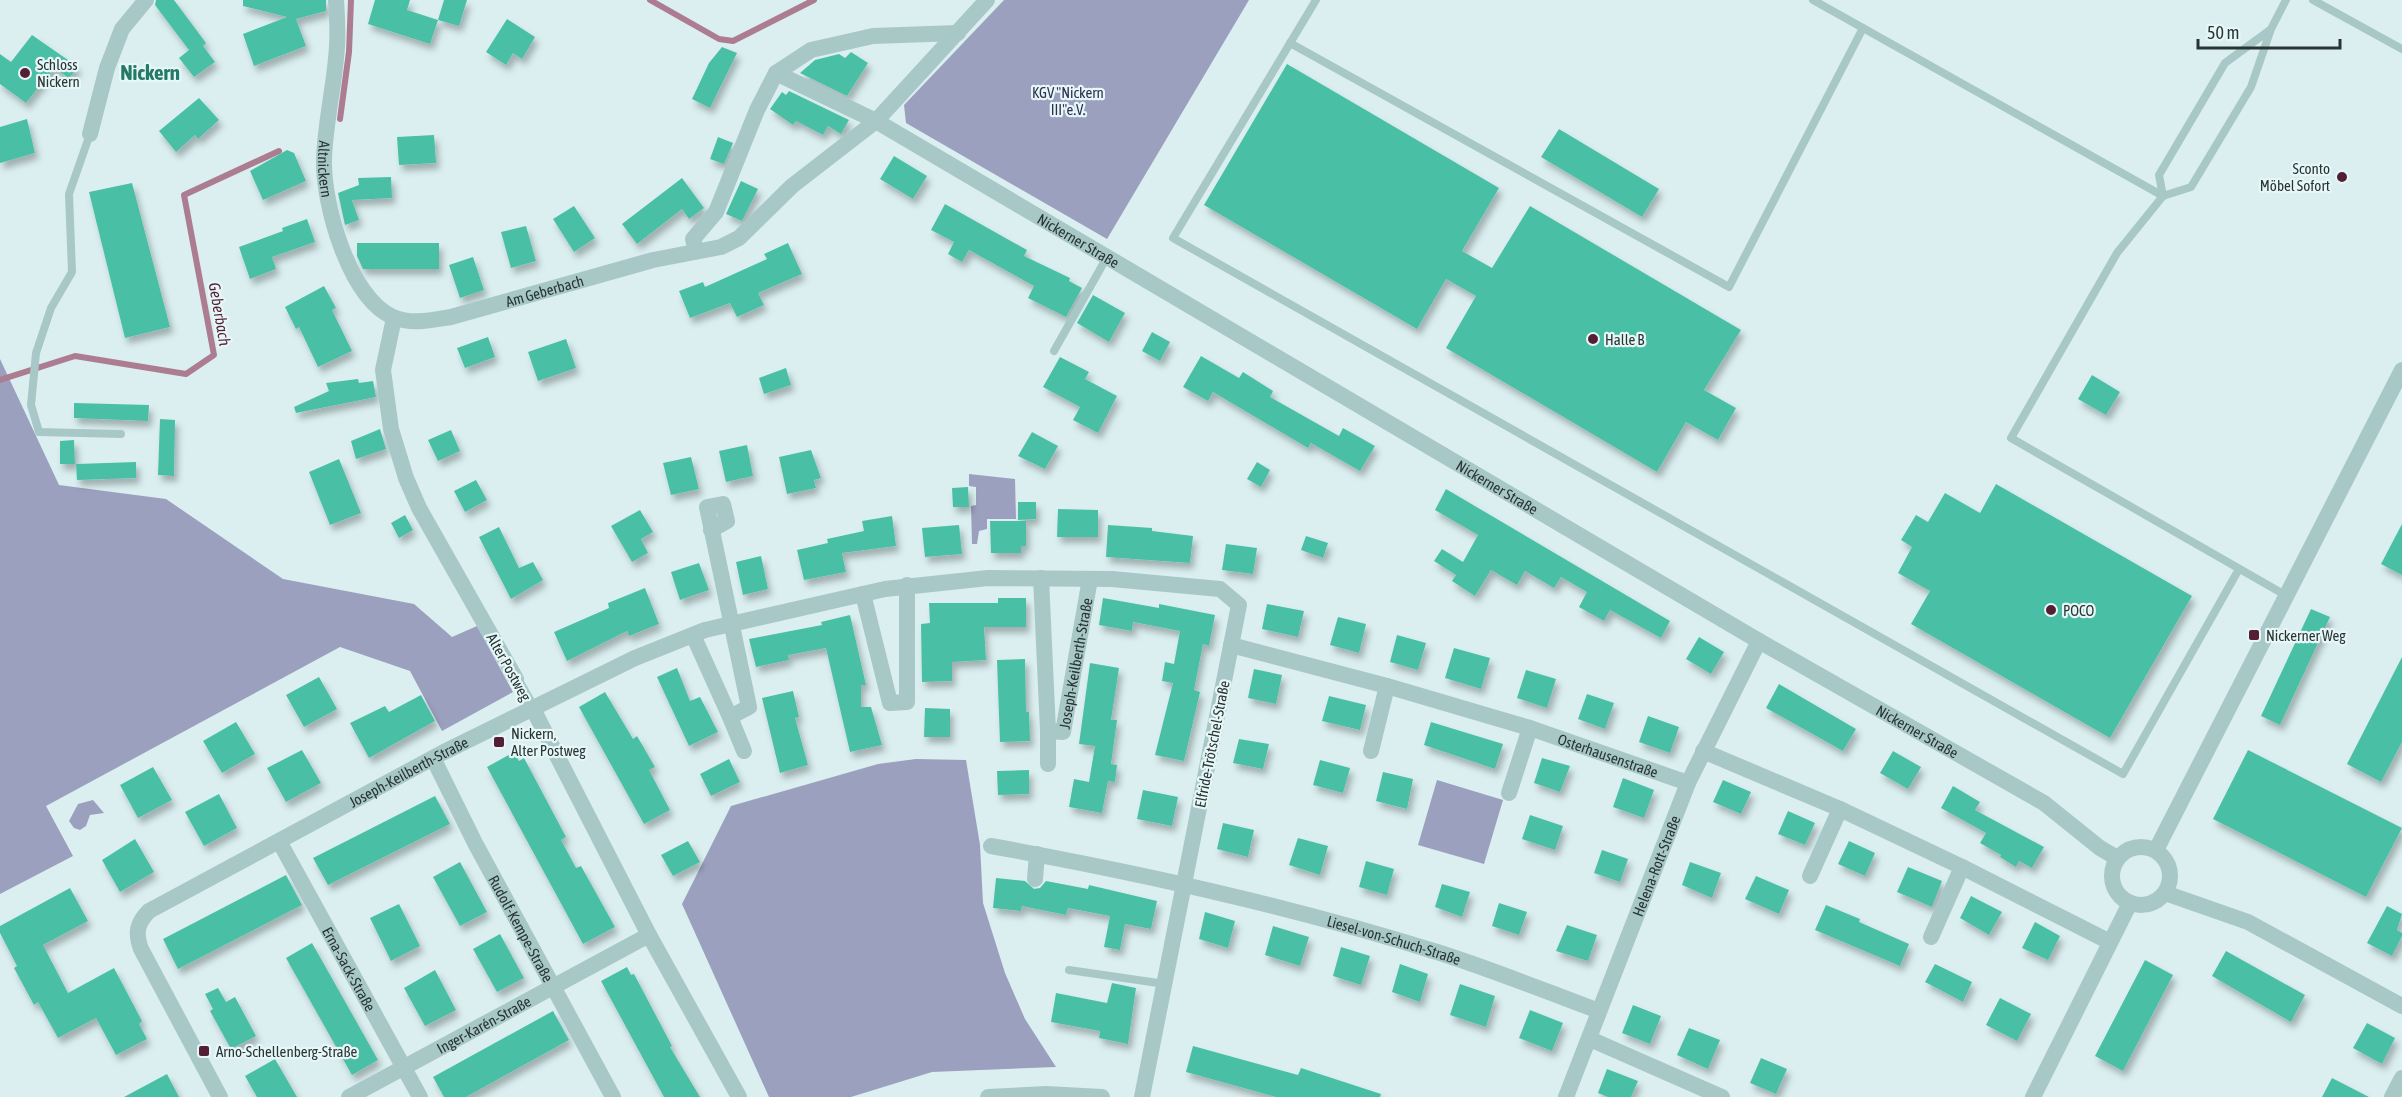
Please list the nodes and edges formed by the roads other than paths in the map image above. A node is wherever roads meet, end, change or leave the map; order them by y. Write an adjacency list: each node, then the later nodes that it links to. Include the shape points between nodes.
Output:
1 (146, 0): 15 (street, via 122,29)
2 (336, 0): 19 (street, Altnickern, via 337,46 324,161 327,192 346,261 358,285 377,307)
3 (987, 0): 10 (street, Am Geberbach)
4 (1316, 0): 11 (lane)
5 (1813, 0): 8 (lane)
6 (2286, 0): 9 (lane)
7 (2313, 0): 12 (lane)
8 (1863, 28): 11 (lane, via 1729,287); 16 (lane)
9 (2271, 29): 16 (lane, via 2251,87 2191,187); 16 (lane, via 2225,63 2159,175)
10 (958, 33): 13 (street, via 863,38 811,50); 14 (street, Am Geberbach)
11 (1290, 43): 24 (lane, via 1173,237 2123,774)
12 (2402, 49)
13 (776, 73): 14 (street); 17 (street, via 716,212 693,239)
14 (876, 121): 17 (street, Am Geberbach, via 792,186 739,238 721,247); 18 (street, Nickerner Straße)
15 (90, 134): 22 (lane, via 69,194 72,272 51,308 36,353 31,405 39,432)
16 (2163, 196): 24 (lane, via 2117,253 2011,438)
17 (696, 251): 19 (street, Am Geberbach, via 451,317 420,322)
18 (1107, 257): 20 (lane); 33 (street, Nickerner Straße)
19 (394, 318): 35 (street, Alter Postweg, via 383,370 391,429 406,478)
20 (1054, 351)
21 (2402, 370): 29 (street)
22 (121, 434)
23 (711, 530): 31 (street)
24 (2239, 569): 29 (lane)
25 (1041, 578): 26 (street, Joseph-Keilberth-Straße); 27 (street, Joseph-Keilberth-Straße); 40 (street, Joseph-Keilberth-Straße)
26 (1090, 579): 30 (street, Joseph-Keilberth-Straße, via 1220,589); 40 (street, Joseph-Keilberth-Straße, via 1063,732)
27 (907, 585): 28 (street, Joseph-Keilberth-Straße); 28 (street, via 907,702 890,703)
28 (863, 594): 31 (street, Joseph-Keilberth-Straße)
29 (2288, 596): 51 (street)
30 (1239, 605): 34 (street, Elfride-Trötschel-Straße)
31 (731, 623): 32 (street, Joseph-Keilberth-Straße); 38 (street, via 749,707)
32 (693, 634): 37 (street, Joseph-Keilberth-Straße); 38 (street)
33 (1759, 641): 43 (street, Helena-Rott-Straße); 53 (street, Nickerner Straße, via 2044,803)
34 (1231, 645): 36 (street, Osterhausenstraße); 57 (street, Elfride-Trötschel-Straße)
35 (516, 679): 37 (street, Alter Postweg)
36 (1387, 686): 39 (street, Osterhausenstraße); 42 (street)
37 (533, 709): 44 (street, Joseph-Keilberth-Straße); 60 (street, Alter Postweg)
38 (730, 717): 41 (street)
39 (1530, 728): 46 (street, Osterhausenstraße); 47 (street)
40 (1048, 731): 45 (street, Joseph-Keilberth-Straße)
41 (744, 751)
42 (1371, 751)
43 (1702, 751): 46 (street, Helena-Rott-Straße); 48 (street)
44 (433, 758): 49 (street, Joseph-Keilberth-Straße); 65 (street, Rudolf-Kempe-Straße)
45 (1048, 764)
46 (1688, 783): 67 (street, Helena-Rott-Straße)
47 (1509, 793)
48 (1840, 809): 54 (street); 55 (street)
49 (279, 841): 69 (street, Erna-Sack-Straße); 72 (street, Joseph-Keilberth-Straße, via 149,911 137,930 141,949)
50 (991, 846): 52 (street)
51 (2156, 850): 53 (street, via 2144,846 2126,850); 58 (street, via 2170,870)
52 (1037, 854): 56 (street); 57 (street)
53 (2117, 858): 59 (street, via 2111,871 2114,889)
54 (1962, 867): 61 (street); 62 (street)
55 (1810, 876)
56 (1035, 879)
57 (1185, 883): 64 (street, Elfride-Trötschel-Straße); 67 (street, Liesel-von-Schuch-Straße, via 1438,952)
58 (2165, 892): 59 (street, via 2144,905); 66 (street, via 2248,922)
59 (2130, 903): 62 (street)
60 (649, 935): 65 (street, Inger-Karén-Straße); 76 (street, Alter Postweg)
61 (1931, 937)
62 (2110, 942): 81 (street)
63 (1069, 969): 64 (lane)
64 (1165, 984): 79 (street, Elfride-Trötschel-Straße)
65 (553, 987): 69 (street, Inger-Karén-Straße); 75 (street, Rudolf-Kempe-Straße)
66 (2402, 1006)
67 (1599, 1011): 68 (street, Helena-Rott-Straße)
68 (1590, 1039): 71 (street); 80 (street, Helena-Rott-Straße)
69 (404, 1068): 73 (street, Inger-Karén-Straße); 74 (street, Erna-Sack-Straße)
70 (2402, 1078): 82 (street)
71 (1720, 1096)
72 (220, 1097)
73 (349, 1097)
74 (420, 1097)
75 (613, 1097)
76 (739, 1097)
77 (988, 1097): 78 (street)
78 (1102, 1097)
79 (1142, 1097)
80 (1566, 1097)
81 (2033, 1097)
82 (2392, 1097)

